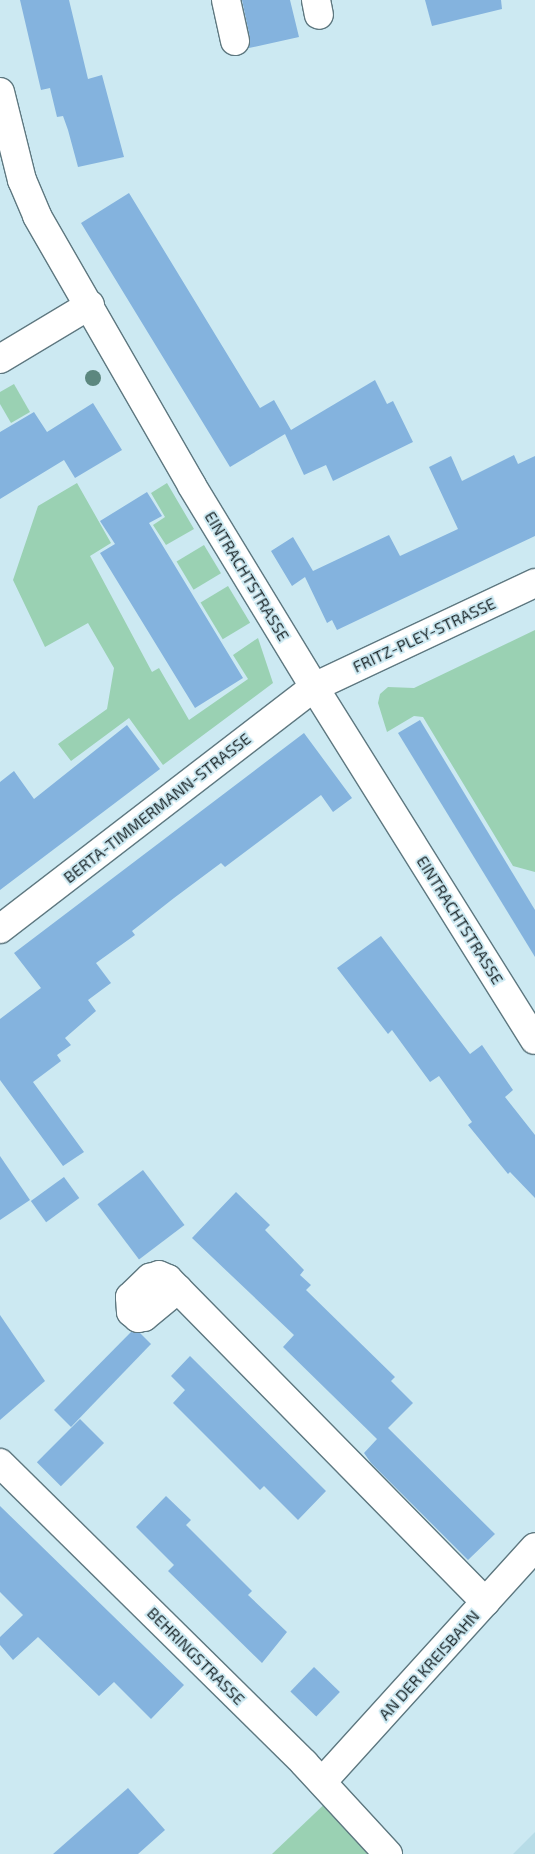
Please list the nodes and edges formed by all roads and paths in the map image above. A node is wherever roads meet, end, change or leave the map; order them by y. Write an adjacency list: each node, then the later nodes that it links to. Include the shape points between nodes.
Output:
1 (226, 0): 2 (street)
2 (235, 41)
3 (0, 92): 4 (street, EINTRACHTSTRASSE, via 22,180 37,216)
4 (90, 305): 5 (street); 7 (street, EINTRACHTSTRASSE, via 192,486)
5 (0, 359)
6 (535, 582): 7 (street, FRITZ-PLEY-STRASSE)
7 (314, 687): 8 (street, BERTA-TIMMERMANN-STRASSE); 9 (street, EINTRACHTSTRASSE)
8 (0, 928)
9 (535, 1040)
10 (178, 1289): 13 (street)
11 (0, 1462): 14 (street, BEHRINGSTRASSE)
12 (535, 1547): 13 (street, AN DER KREISBAHN)
13 (485, 1602): 14 (street, AN DER KREISBAHN)
14 (322, 1782): 15 (street, BEHRINGSTRASSE)
15 (388, 1854)

